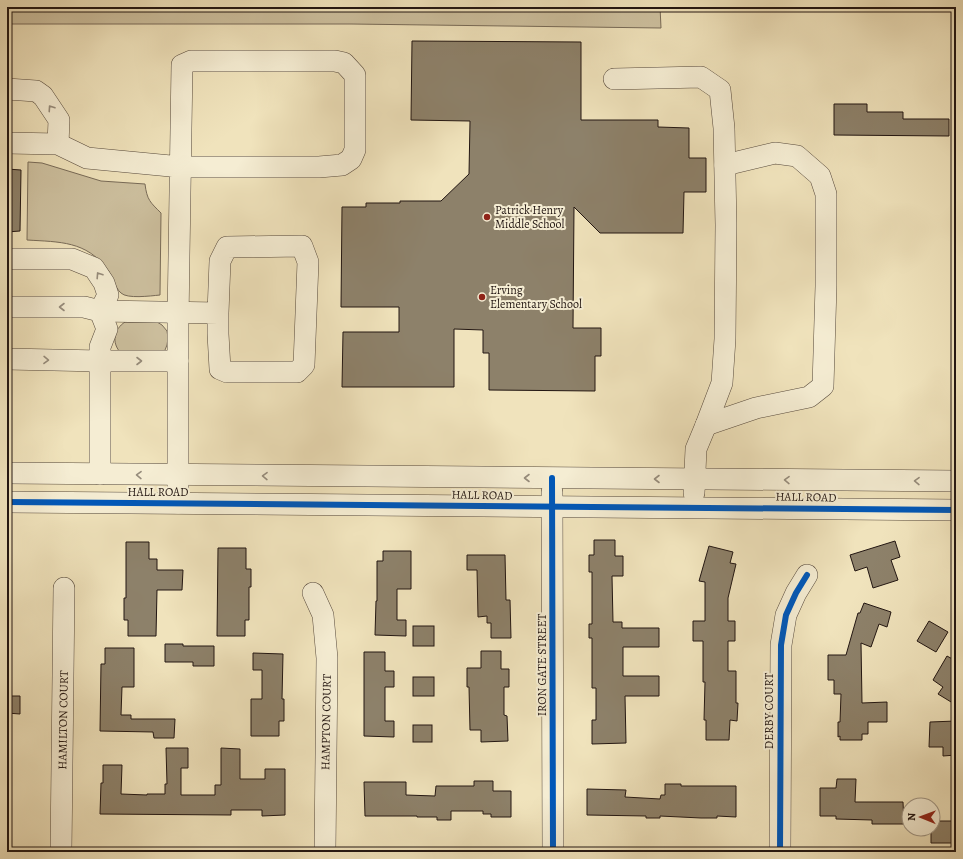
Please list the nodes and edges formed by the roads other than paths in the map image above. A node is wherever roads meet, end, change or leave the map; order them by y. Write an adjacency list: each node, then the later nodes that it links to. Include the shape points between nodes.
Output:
1 (614, 78): 5 (street, via 701,77 720,90)
2 (7, 89): 4 (street, one-way to 2, via 59,120 43,96 36,91)
3 (7, 143): 4 (street)
4 (58, 144): 6 (street, via 87,158)
5 (725, 165): 15 (street, via 722,383); 15 (street, via 775,153 797,156 820,176 826,194 823,386 809,397 756,408)
6 (181, 167): 6 (street, via 182,65 191,61 335,61 344,63 355,75 355,150 351,159 342,165); 10 (street)
7 (7, 259): 9 (street, one-way to 7, via 108,294 94,268 72,259)
8 (7, 307): 9 (street, one-way to 8, via 84,307)
9 (100, 311): 10 (street); 13 (street, via 107,328 100,347)
10 (178, 313): 11 (street); 14 (street)
11 (218, 313): 11 (street, via 220,369 226,372 297,372 304,365 308,262 302,246 227,247 220,261)
12 (7, 359): 13 (street, one-way to 13)
13 (100, 361): 14 (street, one-way to 14); 17 (street)
14 (178, 361): 18 (street)
15 (706, 425): 20 (street, via 696,449)
16 (7, 474): 17 (street, HALL ROAD)
17 (100, 474): 18 (street, HALL ROAD, one-way to 17)
18 (178, 475): 19 (street, HALL ROAD, one-way to 18); 23 (street, HALL ROAD)
19 (552, 478): 20 (street, HALL ROAD, one-way to 19); 24 (street, IRON GATE STREET)
20 (694, 479): 21 (street, HALL ROAD, one-way to 20); 25 (street)
21 (956, 481)
22 (7, 502): 23 (street, HALL ROAD)
23 (178, 503): 24 (street, HALL ROAD)
24 (552, 506): 25 (street, HALL ROAD); 32 (street, IRON GATE STREET)
25 (694, 507): 26 (street, HALL ROAD)
26 (956, 510)
27 (807, 575): 33 (street, DERBY COURT, via 786,615 781,645)
28 (64, 588): 30 (street, HAMILTON COURT)
29 (313, 593): 31 (street, HAMPTON COURT, via 323,615 327,658)
30 (61, 852)
31 (324, 852)
32 (553, 852)
33 (780, 852)

